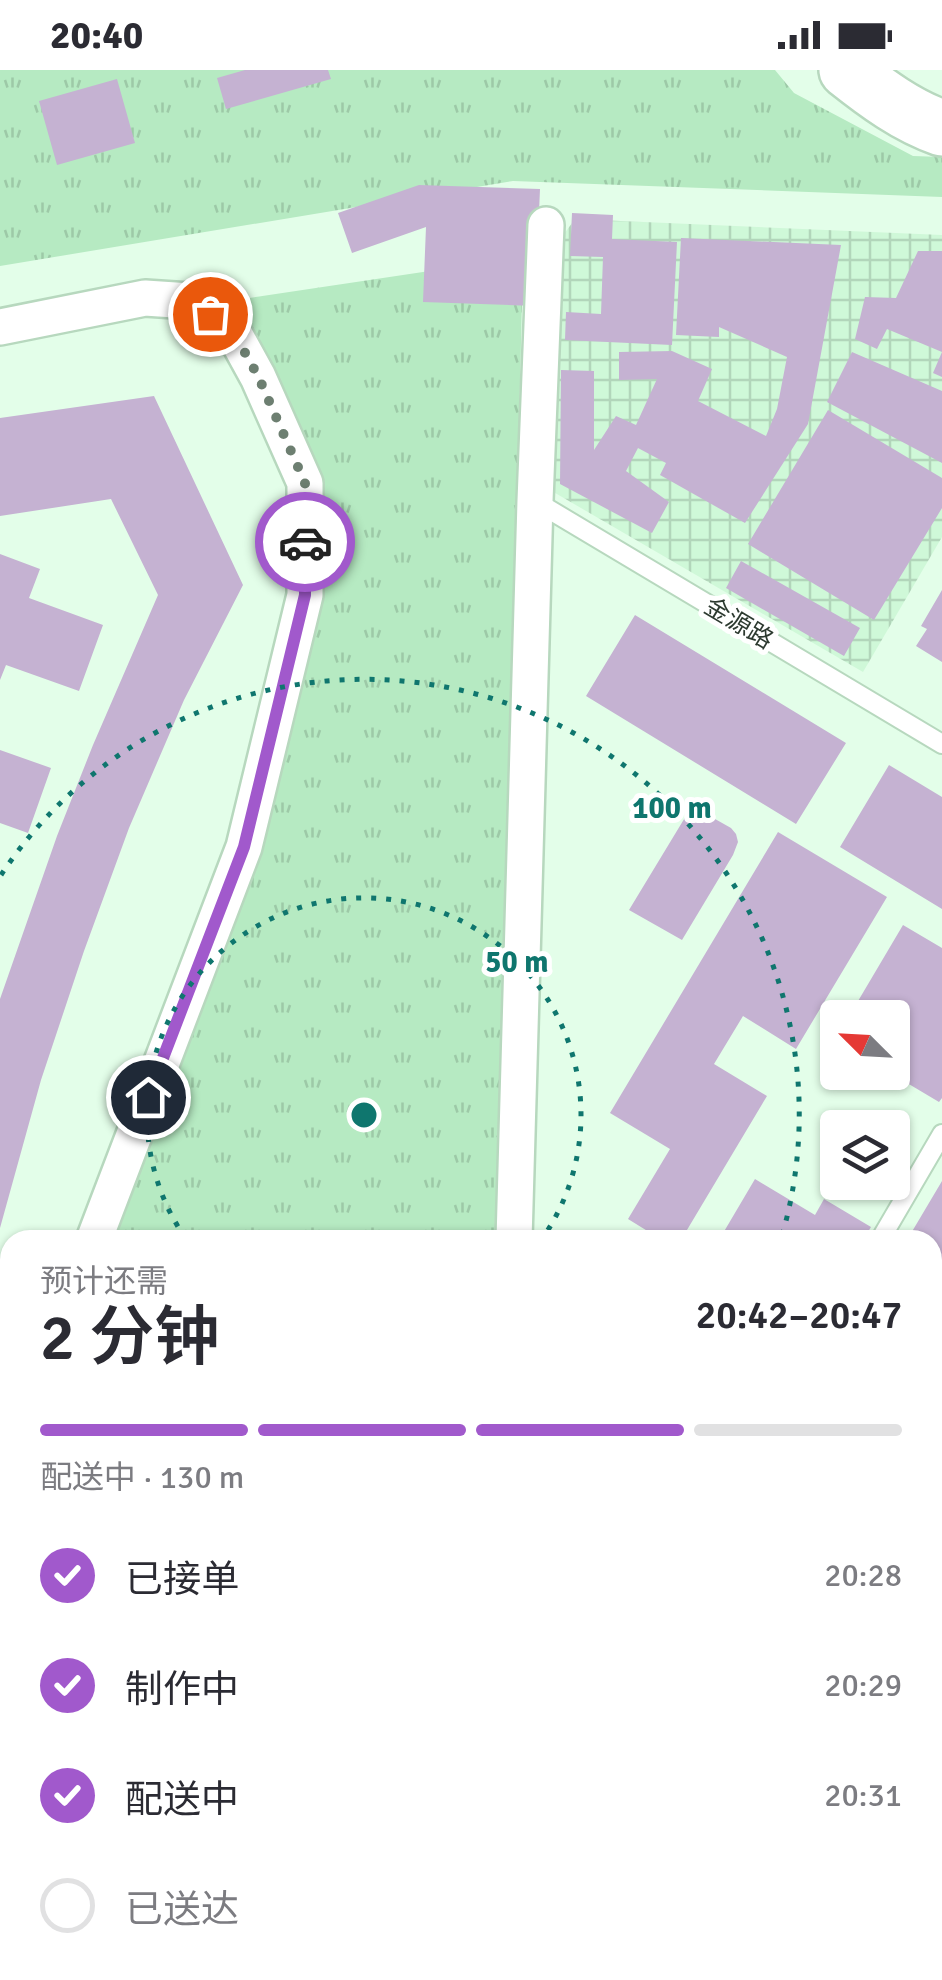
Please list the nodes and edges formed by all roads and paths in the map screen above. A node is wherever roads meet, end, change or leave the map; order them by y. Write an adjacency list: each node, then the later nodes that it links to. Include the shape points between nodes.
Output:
1 (847, 70): 2 (highway)
2 (942, 128)
3 (546, 225): 5 (street)
4 (0, 327): 8 (street, via 145,298 190,301 230,326 305,483 305,595 244,847)
5 (535, 501): 6 (lane, 金源路); 9 (street)
6 (942, 744)
7 (942, 1134): 10 (lane)
8 (98, 1230)
9 (514, 1230)
10 (886, 1230)

